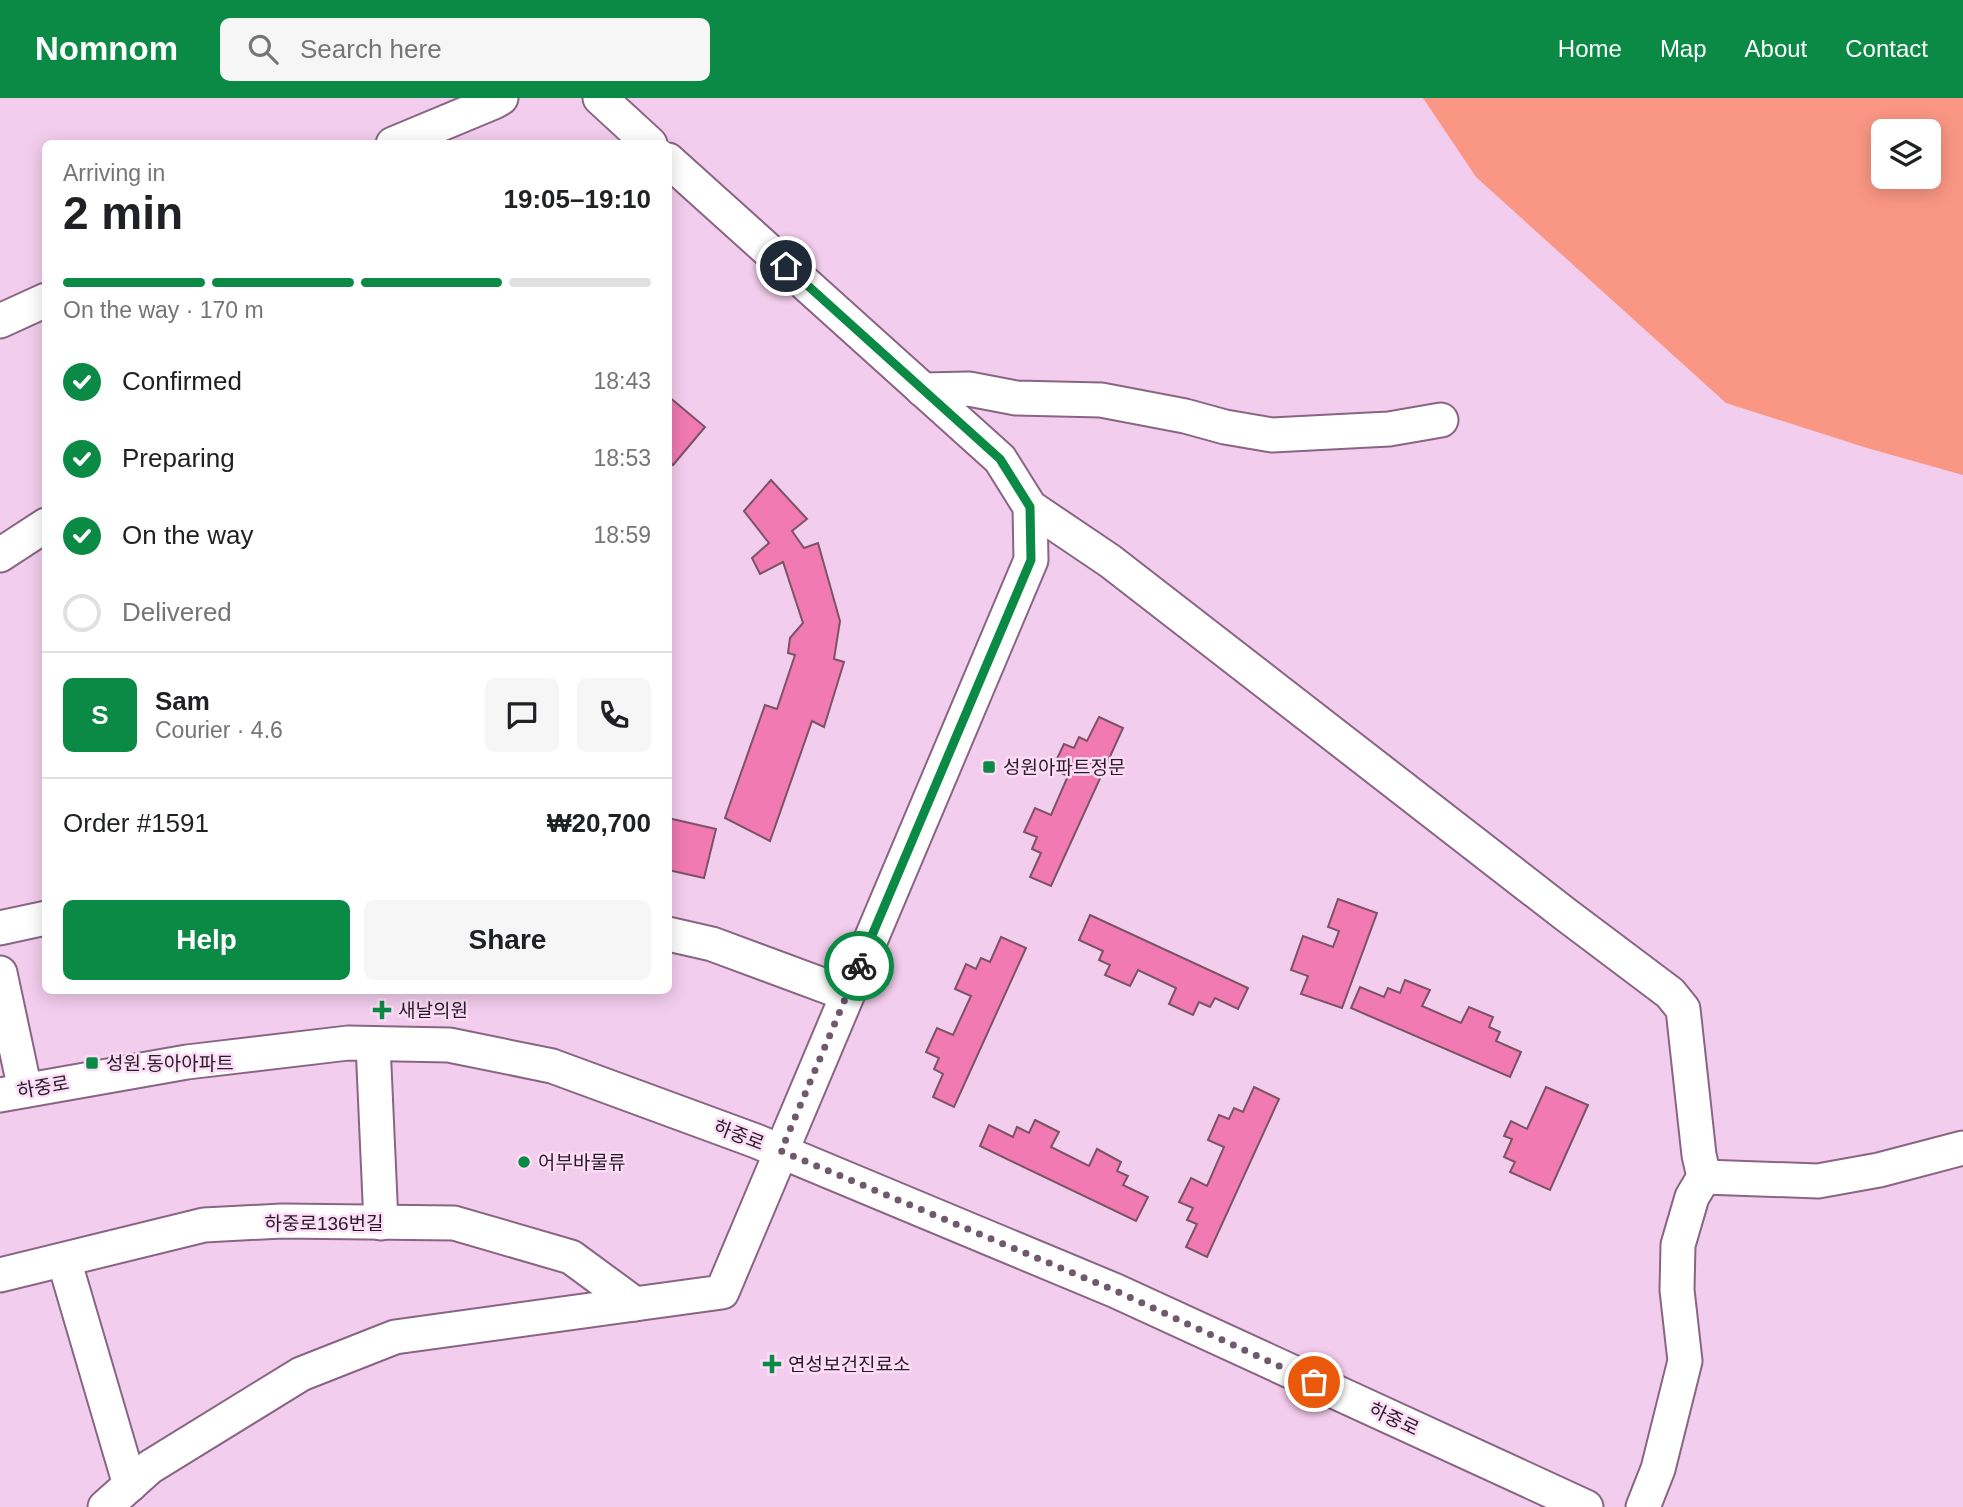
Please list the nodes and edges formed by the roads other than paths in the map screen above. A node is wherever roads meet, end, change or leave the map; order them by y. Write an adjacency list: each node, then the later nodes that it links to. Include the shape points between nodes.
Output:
1 (501, 98): 3 (street)
2 (600, 98): 4 (street)
3 (403, 140)
4 (646, 140)
5 (672, 164): 8 (street)
6 (42, 302): 7 (street)
7 (0, 321)
8 (923, 390): 9 (street, via 969,388 1016,398 1101,400 1272,435 1389,429); 10 (street, via 1000,459)
9 (1441, 421)
10 (1030, 507): 17 (street, via 1031,560); 22 (street, via 1110,561 1670,993 1683,1009)
11 (42, 528): 12 (street)
12 (0, 555)
13 (42, 919): 14 (street)
14 (0, 928)
15 (672, 935): 17 (street, via 712,944)
16 (0, 973): 19 (street)
17 (847, 995): 21 (street)
18 (373, 1044): 19 (street, 하중로, via 187,1062); 21 (street, 하중로, via 449,1045 552,1066); 23 (street)
19 (12, 1092)
20 (1963, 1148): 22 (street, via 1818,1181)
21 (781, 1151): 26 (street, via 722,1292); 29 (street, 하중로, via 1116,1291)
22 (1704, 1177): 30 (street, via 1692,1198 1678,1245 1677,1290 1685,1361 1658,1469)
23 (381, 1223): 24 (street, 하중로136번길, via 204,1225); 26 (street, 하중로136번길, via 454,1223 571,1257)
24 (64, 1260): 25 (street, 하중로136번길); 27 (street)
25 (0, 1275)
26 (635, 1304): 27 (street, via 396,1337 301,1374 150,1467)
27 (130, 1485): 28 (street)
28 (105, 1507)
29 (1586, 1507)
30 (1643, 1507)

